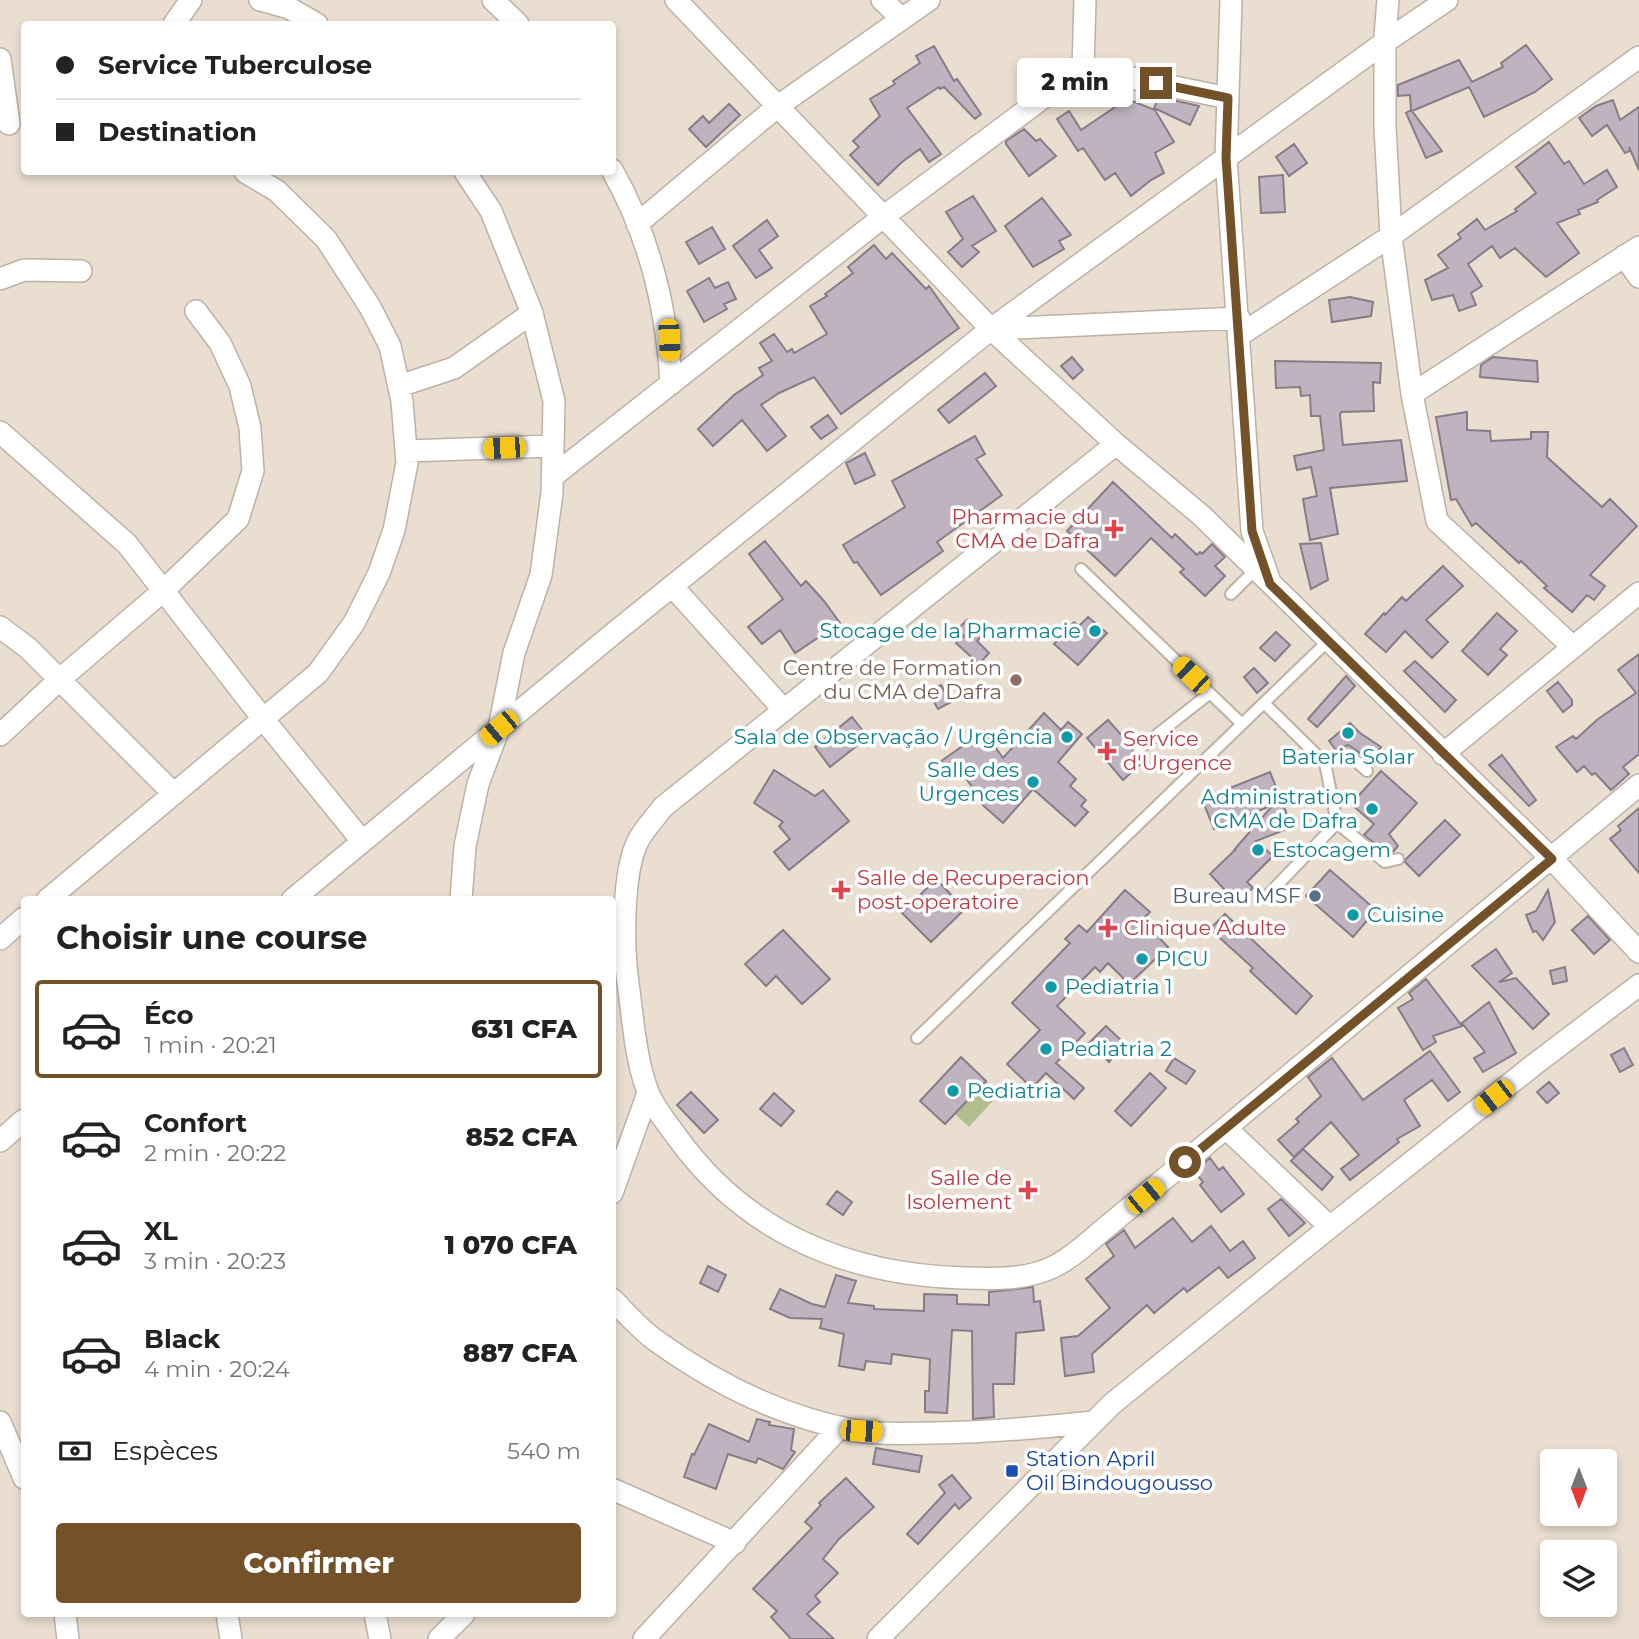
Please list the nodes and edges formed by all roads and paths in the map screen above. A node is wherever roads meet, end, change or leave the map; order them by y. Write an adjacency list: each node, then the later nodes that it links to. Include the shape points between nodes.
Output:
1 (191, 0): 12 (street)
2 (260, 0): 13 (street)
3 (493, 0): 14 (street)
4 (676, 0): 20 (street)
5 (882, 0): 11 (street)
6 (929, 0): 11 (street)
7 (1085, 0): 18 (street)
8 (1231, 0): 19 (street)
9 (1388, 0): 15 (street)
10 (1447, 0): 15 (street)
11 (902, 19): 20 (street)
12 (176, 21)
13 (312, 21)
14 (515, 21)
15 (1385, 42): 22 (street); 28 (street)
16 (1639, 57): 28 (street)
17 (0, 60): 21 (street)
18 (1083, 68): 19 (street); 26 (street)
19 (1228, 98): 22 (street)
20 (778, 106): 26 (street); 27 (street)
21 (11, 124)
22 (1226, 158): 35 (street); 36 (street)
23 (250, 175): 38 (street, via 277,191 326,239 390,346)
24 (467, 175): 34 (street, via 491,211)
25 (614, 175): 27 (street)
26 (883, 217): 36 (street); 37 (street)
27 (637, 224): 37 (street, via 658,286 669,340)
28 (1391, 236): 35 (street); 39 (street)
29 (1631, 251): 31 (street); 39 (street)
30 (81, 271): 32 (street, via 24,270)
31 (1639, 277)
32 (0, 279)
33 (196, 311): 48 (street, via 220,342 240,386 250,428 253,471 238,519)
34 (532, 313): 38 (street, via 454,368); 42 (street, via 554,401)
35 (1239, 326): 36 (street); 46 (street, via 1252,531)
36 (991, 329): 41 (street); 47 (street)
37 (671, 383): 44 (street)
38 (399, 386): 43 (street)
39 (1412, 394): 53 (street, via 1437,521)
40 (0, 432): 48 (street, via 127,544)
41 (1116, 444): 46 (street, via 1202,516); 57 (street)
42 (553, 446): 43 (street); 44 (street)
43 (406, 451): 58 (street, via 394,530 354,622 318,673)
44 (552, 477): 60 (street, via 541,575 514,653)
45 (1082, 569): 55 (lane)
46 (1263, 577): 50 (lane); 52 (street)
47 (672, 586): 57 (street); 60 (street)
48 (163, 591): 54 (street); 58 (street)
49 (1639, 593): 53 (street)
50 (1231, 594)
51 (0, 627): 54 (street)
52 (1328, 641): 56 (lane); 63 (street)
53 (1573, 647): 63 (street)
54 (59, 680): 61 (street); 67 (street)
55 (1210, 693): 59 (lane); 62 (lane)
56 (1264, 703): 59 (lane); 64 (lane)
57 (784, 710): 81 (street, via 663,807 637,843 626,888 625,963)
58 (264, 720): 67 (street); 69 (street)
59 (1242, 724): 80 (lane)
60 (499, 728): 69 (street); 74 (street, via 478,784 465,846)
61 (0, 735)
62 (1139, 749)
63 (1443, 754): 71 (street)
64 (1325, 763): 65 (lane, via 1348,754); 68 (lane)
65 (1367, 771)
66 (1639, 785): 71 (street)
67 (174, 794): 72 (street)
68 (1337, 823): 70 (lane, via 1385,862); 75 (lane)
69 (362, 841): 73 (street)
70 (1398, 859)
71 (1552, 859): 78 (street); 83 (street)
72 (52, 896)
73 (297, 896)
74 (461, 896)
75 (1266, 897)
76 (21, 921): 77 (street)
77 (0, 939)
78 (1639, 952)
79 (1639, 985): 86 (street)
80 (917, 1038)
81 (648, 1093): 83 (street, via 687,1151 728,1196 788,1237 862,1265 909,1275 1001,1279 1053,1267); 85 (street)
82 (21, 1124): 84 (street)
83 (1226, 1128): 86 (street)
84 (0, 1141)
85 (616, 1182)
86 (1330, 1227): 88 (street)
87 (616, 1303): 90 (street, via 653,1339 727,1386 766,1405)
88 (1093, 1422): 90 (street, via 939,1433); 103 (street)
89 (0, 1423): 91 (street)
90 (841, 1427): 93 (street)
91 (21, 1471)
92 (616, 1491): 93 (street)
93 (735, 1543): 102 (street)
94 (65, 1617): 98 (street)
95 (227, 1617): 99 (street)
96 (376, 1617): 100 (street)
97 (461, 1617): 101 (street)
98 (68, 1639)
99 (231, 1639)
100 (380, 1639)
101 (439, 1639)
102 (644, 1639)
103 (878, 1639)

